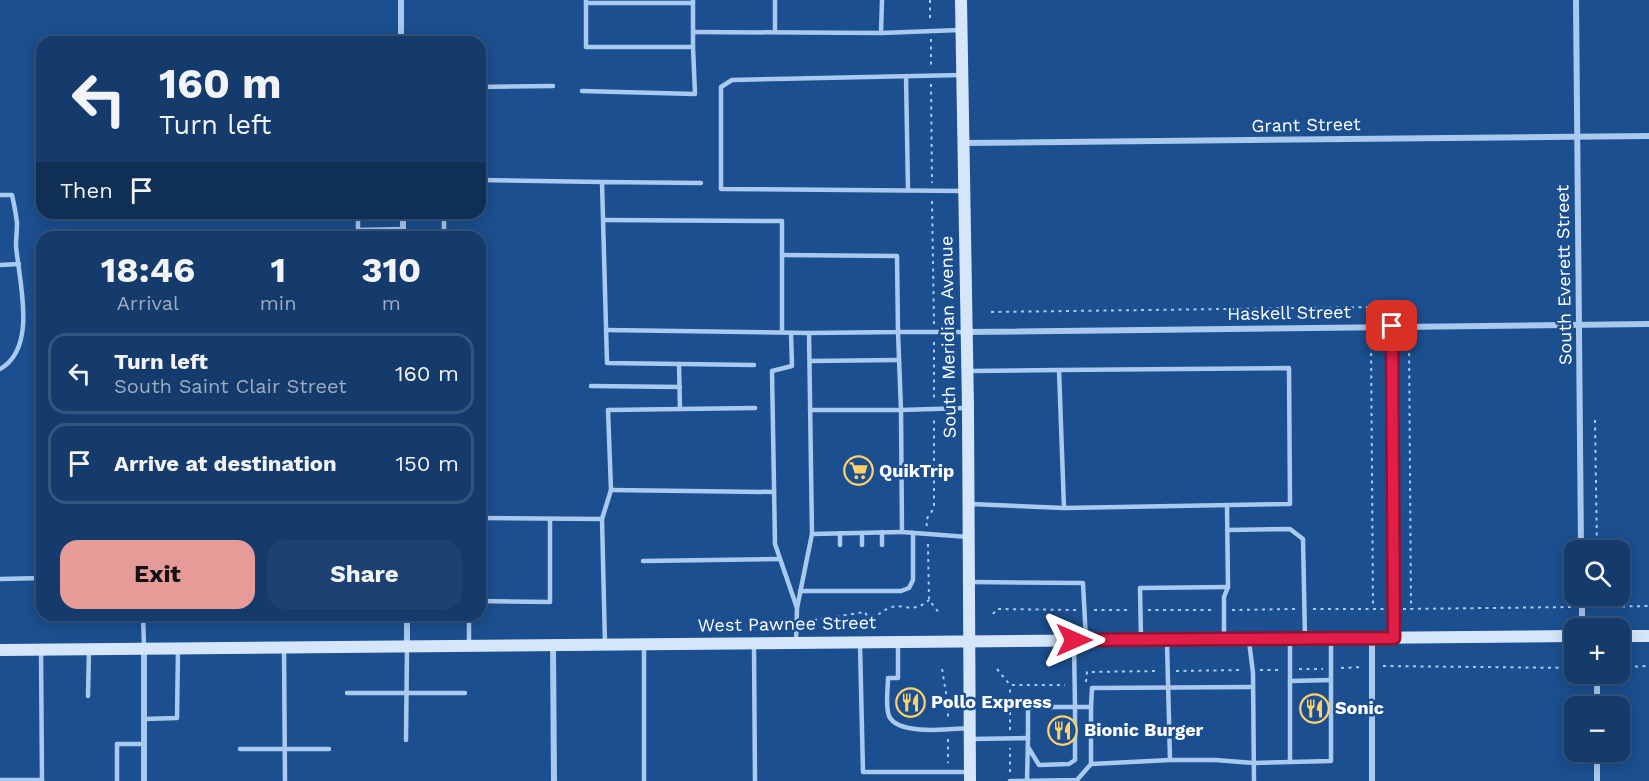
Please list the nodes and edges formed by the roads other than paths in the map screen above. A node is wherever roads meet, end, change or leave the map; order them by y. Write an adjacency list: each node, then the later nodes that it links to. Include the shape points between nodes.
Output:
1 (401, 0): 12 (street)
2 (775, 0): 10 (lane)
3 (882, 0): 11 (lane)
4 (961, 0): 8 (main road, South Meridian Avenue)
5 (1576, 0): 20 (street, South Everett Street)
6 (586, 1): 7 (lane); 13 (lane, via 586,47)
7 (693, 2): 9 (lane)
8 (961, 30): 11 (lane); 14 (main road, South Meridian Avenue)
9 (693, 32): 10 (lane); 13 (lane)
10 (775, 32): 11 (lane)
11 (882, 33)
12 (401, 36)
13 (693, 47): 18 (lane, via 694,94)
14 (962, 75): 15 (lane); 21 (main road, South Meridian Avenue)
15 (906, 76): 25 (lane); 25 (lane, via 732,80 721,87 721,189)
16 (554, 86): 17 (lane)
17 (486, 87)
18 (582, 91)
19 (1649, 136): 20 (street, Grant Street)
20 (1577, 137): 21 (street, Grant Street); 36 (street, South Everett Street)
21 (963, 143): 26 (main road, South Meridian Avenue)
22 (486, 180): 23 (lane)
23 (603, 182): 24 (lane); 30 (lane)
24 (701, 183)
25 (908, 190): 26 (lane)
26 (964, 191): 41 (main road, South Meridian Avenue)
27 (0, 195): 33 (lane, via 12,195)
28 (358, 219): 31 (lane, via 358,230)
29 (403, 219): 31 (street)
30 (604, 220): 32 (lane, via 782,221); 38 (lane)
31 (403, 229)
32 (782, 255): 39 (lane); 40 (lane, via 897,256)
33 (19, 264): 34 (lane); 48 (lane, via 24,326 18,348 7,366)
34 (0, 265)
35 (1649, 324): 36 (street, Haskell Street)
36 (1580, 325): 37 (street, Haskell Street); 74 (street, South Everett Street)
37 (1392, 326): 41 (street, Haskell Street); 105 (street)
38 (606, 330): 39 (lane); 46 (lane, via 607,363)
39 (782, 332): 42 (lane)
40 (898, 332): 41 (lane); 43 (lane); 44 (lane)
41 (966, 332): 50 (main road, South Meridian Avenue)
42 (790, 333): 43 (lane); 59 (lane, via 792,366 772,371)
43 (809, 333): 45 (lane)
44 (899, 360): 45 (lane); 57 (lane)
45 (810, 361): 56 (lane)
46 (679, 364): 47 (lane); 52 (lane)
47 (754, 365)
48 (0, 369)
49 (1059, 370): 50 (lane); 61 (lane, via 1288,368 1290,504); 62 (lane)
50 (966, 371): 54 (main road, South Meridian Avenue)
51 (591, 386): 52 (lane)
52 (680, 387): 55 (lane)
53 (755, 408): 55 (lane)
54 (968, 408): 57 (lane); 60 (main road, South Meridian Avenue)
55 (680, 409): 58 (lane, via 608,410)
56 (810, 410): 57 (lane); 72 (lane)
57 (901, 410): 68 (lane)
58 (611, 490): 59 (lane); 65 (lane)
59 (774, 492): 78 (lane, via 775,544)
60 (968, 504): 62 (lane); 73 (main road, South Meridian Avenue)
61 (1227, 505): 62 (lane); 66 (lane)
62 (1064, 508)
63 (486, 518): 64 (lane)
64 (550, 519): 65 (lane); 91 (lane, via 550,602)
65 (603, 519): 114 (lane)
66 (1227, 530): 86 (lane); 102 (lane, via 1290,529 1303,539)
67 (882, 532): 68 (lane); 70 (lane); 77 (lane)
68 (902, 532): 71 (lane)
69 (840, 533): 70 (lane); 72 (lane); 75 (lane)
70 (862, 533): 76 (lane)
71 (913, 533): 73 (lane); 90 (lane, via 913,580 909,588)
72 (812, 534): 87 (lane)
73 (968, 537): 82 (main road, South Meridian Avenue)
74 (1581, 540)
75 (840, 545)
76 (862, 545)
77 (882, 545)
78 (780, 559): 79 (lane); 92 (lane)
79 (643, 561)
80 (36, 578): 81 (lane)
81 (0, 579)
82 (969, 582): 108 (main road, South Meridian Avenue); 109 (lane, via 1083,583)
83 (841, 584): 88 (lane)
84 (862, 584): 89 (lane)
85 (883, 584): 90 (lane)
86 (1228, 587): 99 (lane, via 1224,597); 106 (lane, via 1140,588)
87 (800, 591): 88 (lane); 92 (lane)
88 (841, 591): 89 (lane)
89 (862, 591): 90 (lane)
90 (883, 591)
91 (486, 601)
92 (797, 608): 112 (lane)
93 (143, 621): 121 (lane)
94 (407, 621): 117 (street)
95 (469, 621): 118 (lane)
96 (1564, 636): 105 (main road, West Pawnee Street)
97 (1630, 636): 98 (main road)
98 (1649, 636)
99 (1224, 638): 100 (main road, West Pawnee Street); 107 (main road, West Pawnee Street)
100 (1249, 638): 101 (main road, West Pawnee Street); 128 (lane)
101 (1290, 638): 102 (main road, West Pawnee Street); 126 (lane)
102 (1305, 638): 103 (main road, West Pawnee Street)
103 (1331, 638): 104 (main road, West Pawnee Street); 125 (lane)
104 (1371, 638): 105 (main road, West Pawnee Street); 161 (street)
105 (1394, 638)
106 (1141, 639): 107 (main road, West Pawnee Street); 109 (main road, West Pawnee Street)
107 (1167, 639): 127 (lane)
108 (969, 640): 109 (main road, West Pawnee Street); 111 (main road, West Pawnee Street); 136 (main road, South Meridian Avenue)
109 (1080, 640): 133 (lane)
110 (860, 641): 111 (main road, West Pawnee Street); 112 (main road, West Pawnee Street); 149 (lane, via 863,772)
111 (898, 641): 136 (lane, via 898,678 888,678 890,717 897,725)
112 (796, 642): 113 (main road, West Pawnee Street)
113 (753, 643): 115 (main road, West Pawnee Street); 157 (lane)
114 (605, 644): 115 (main road, West Pawnee Street); 116 (main road, West Pawnee Street)
115 (644, 644): 156 (lane)
116 (553, 645): 118 (main road, West Pawnee Street); 155 (street)
117 (407, 646): 118 (main road, West Pawnee Street); 119 (main road, West Pawnee Street); 130 (lane)
118 (469, 646)
119 (284, 648): 122 (main road, West Pawnee Street); 142 (lane)
120 (89, 649): 121 (main road, West Pawnee Street); 124 (main road, West Pawnee Street); 132 (lane)
121 (144, 649): 122 (main road, West Pawnee Street); 135 (street)
122 (178, 649): 135 (lane, via 177,718)
123 (0, 650): 124 (main road, West Pawnee Street)
124 (41, 650): 151 (lane)
125 (1331, 680): 126 (lane); 145 (lane, via 1331,761)
126 (1290, 681): 145 (lane)
127 (1168, 687): 128 (lane); 134 (lane, via 1092,688); 144 (lane)
128 (1253, 687): 147 (lane)
129 (347, 693): 130 (lane)
130 (406, 693): 131 (lane); 138 (lane)
131 (465, 693)
132 (88, 696)
133 (1075, 707): 134 (lane); 137 (lane, via 1028,707); 140 (lane, via 1075,760 1069,764 1039,765)
134 (1091, 707): 148 (lane)
135 (144, 719): 139 (street)
136 (970, 734): 137 (lane); 149 (main road, South Meridian Avenue)
137 (1028, 738): 140 (lane)
138 (406, 740)
139 (144, 744): 152 (lane, via 117,744); 153 (street)
140 (1028, 747): 159 (lane)
141 (240, 749): 142 (lane)
142 (285, 749): 143 (lane); 154 (lane)
143 (329, 749)
144 (1170, 760): 147 (lane); 148 (lane)
145 (1290, 762): 147 (lane)
146 (1597, 762): 162 (street)
147 (1254, 763): 160 (lane)
148 (1091, 764): 159 (lane, via 1077,780)
149 (970, 777)
150 (0, 780): 151 (lane)
151 (42, 781)
152 (117, 781)
153 (144, 781)
154 (285, 781)
155 (554, 781)
156 (644, 781)
157 (755, 781)
158 (1010, 781): 159 (lane)
159 (1027, 781)
160 (1254, 781)
161 (1372, 781)
162 (1597, 781)

